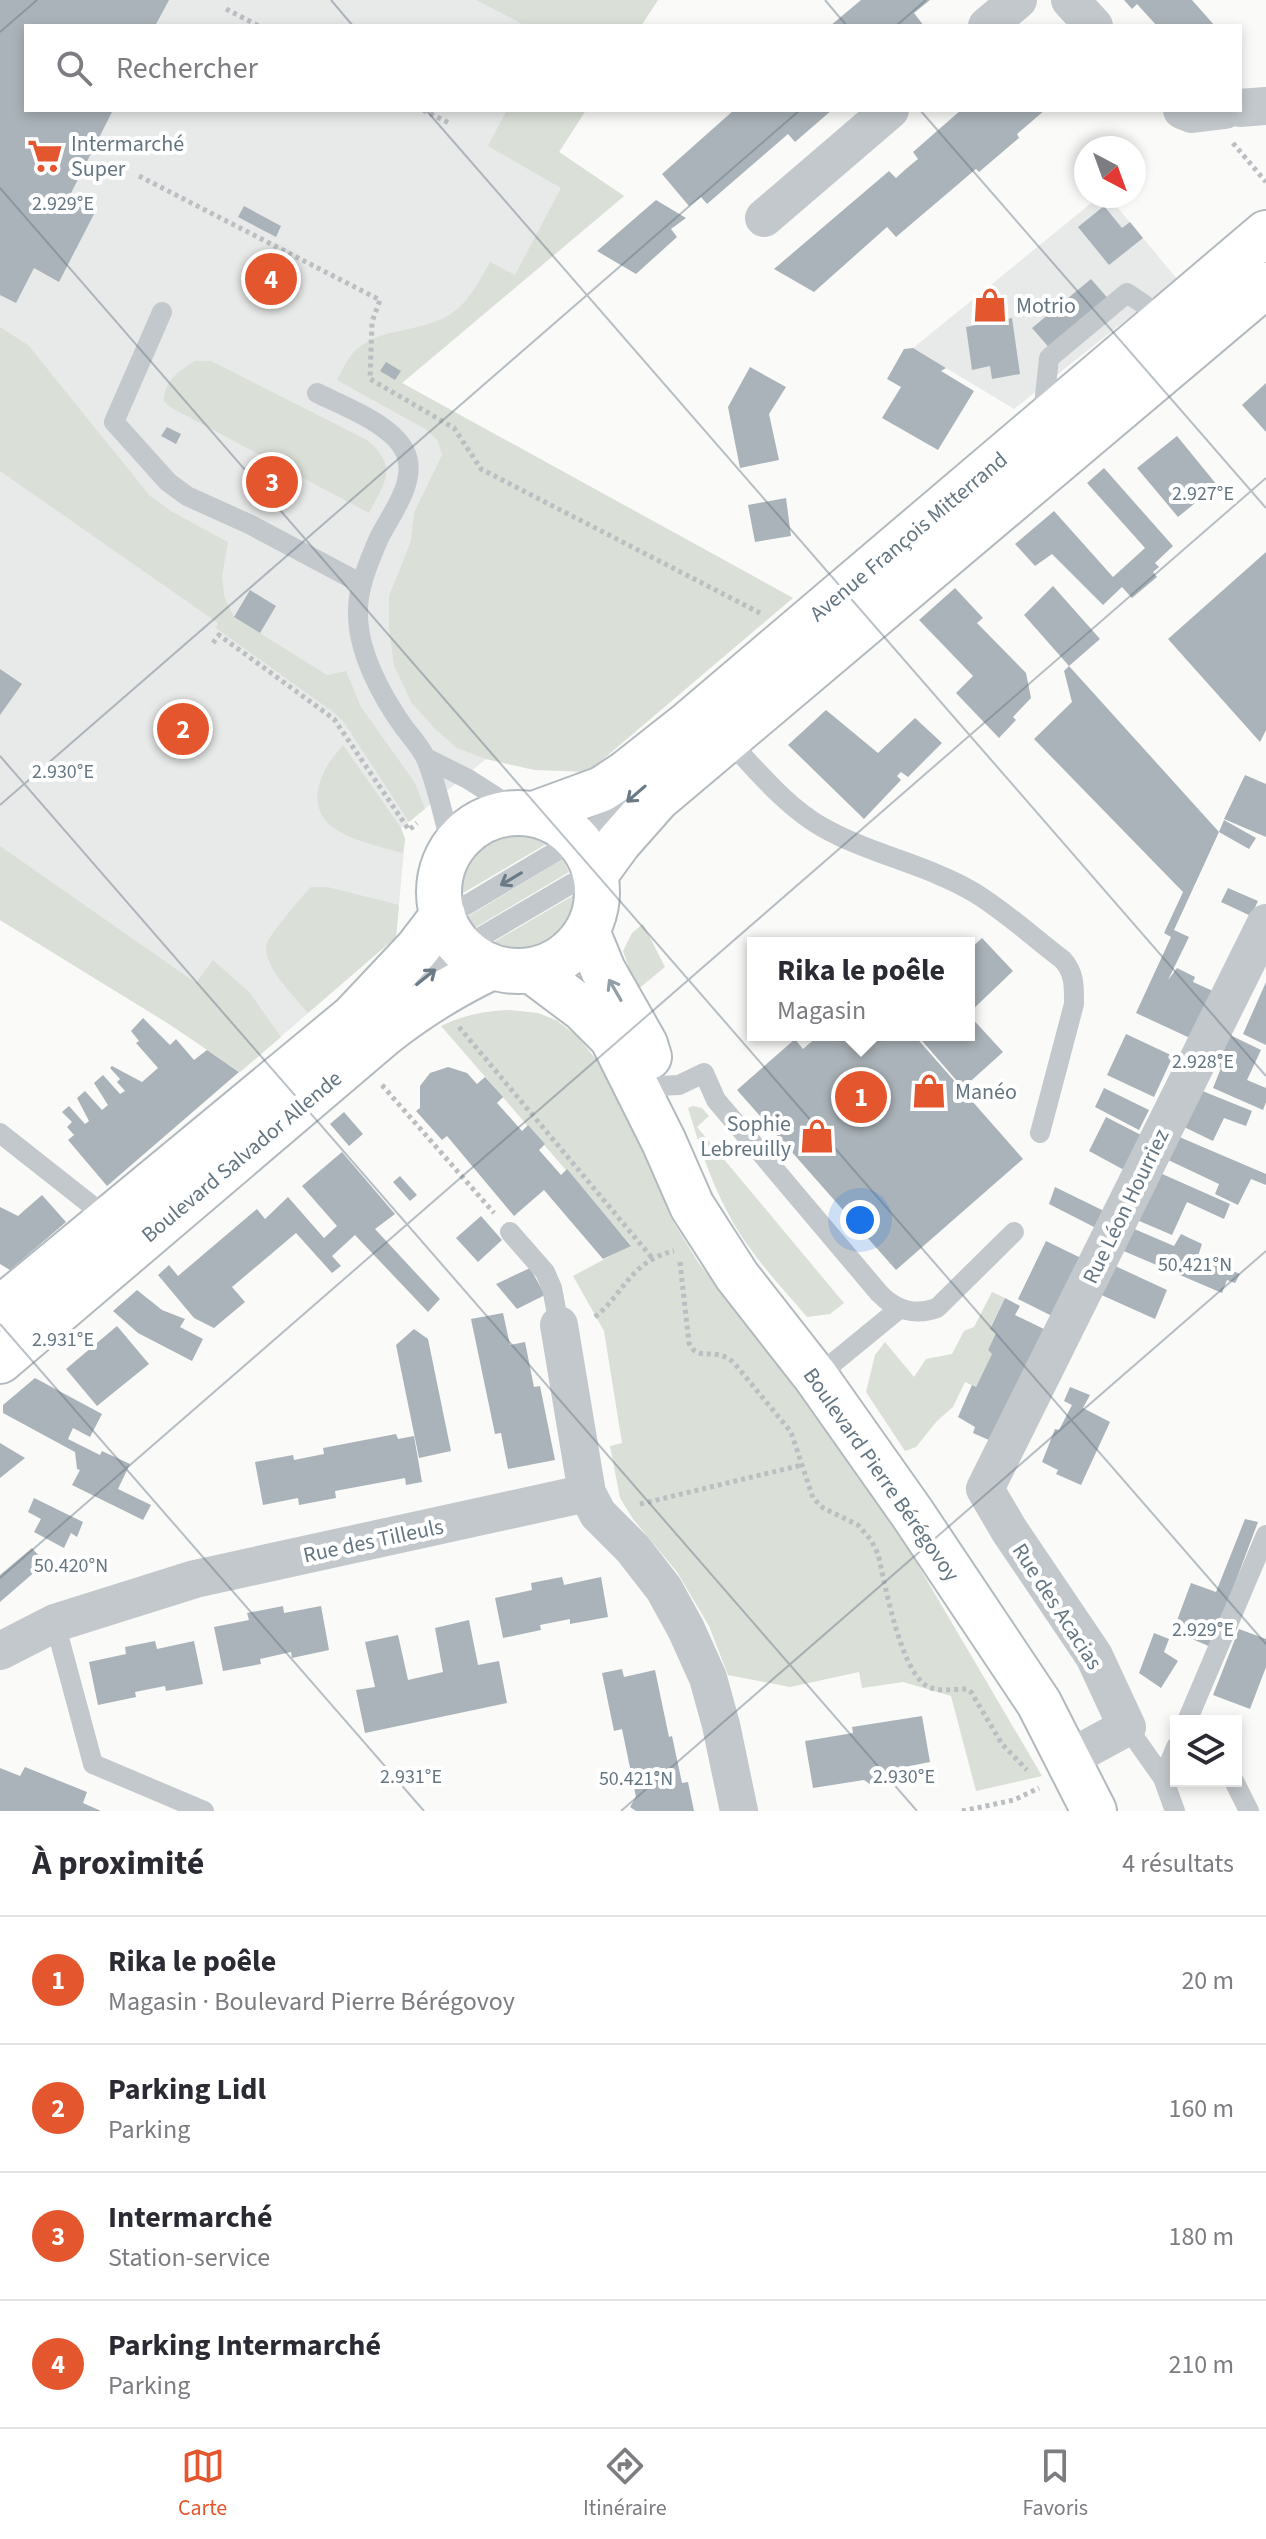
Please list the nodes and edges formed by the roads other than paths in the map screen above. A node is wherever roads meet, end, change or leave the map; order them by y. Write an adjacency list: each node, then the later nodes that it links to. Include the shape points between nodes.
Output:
1 (1018, 0): 3 (street)
2 (1070, 0): 4 (street)
3 (989, 24)
4 (1092, 24)
5 (1266, 106): 8 (street)
6 (888, 112): 9 (street)
7 (1187, 112): 8 (street)
8 (1233, 117)
9 (764, 218)
10 (1260, 237): 17 (main road, Avenue François Mitterrand, via 626,773 602,789); 19 (lane, one-way to 19, via 1238,281 603,822)
11 (1266, 285): 15 (main road, Avenue François Mitterrand)
12 (162, 312): 14 (lane, via 114,422 187,496)
13 (317, 393): 14 (lane, via 385,429 409,462 408,478)
14 (362, 584): 16 (lane, via 359,634 389,703)
15 (727, 739): 19 (main road, Avenue François Mitterrand, via 657,799 619,842); 25 (lane, via 819,826 974,892 1071,969 1074,1004)
16 (426, 758): 17 (lane); 18 (lane)
17 (528, 814): 18 (main road, Avenue François Mitterrand, via 482,822); 19 (main road, via 551,820)
18 (452, 849): 22 (main road, via 439,897)
19 (586, 857): 21 (main road, via 597,893); 22 (lane, via 571,884); 22 (lane, one-way to 22, via 463,907)
20 (1266, 923): 34 (street, Rue Léon Hourriez)
21 (587, 931): 22 (main road, via 564,957 548,965); 23 (main road, Boulevard Pierre Bérégovoy, one-way to 21, via 645,1044)
22 (482, 950): 26 (main road, Boulevard Pierre Bérégovoy, via 583,1009 612,1038); 27 (main road, Boulevard Salvador Allende, via 417,949 353,1017); 32 (main road, Boulevard Salvador Allende, via 450,987 417,1008); 32 (lane, one-way to 22, via 68,1275 250,1120)
23 (658, 1086): 26 (main road, Boulevard Pierre Bérégovoy); 30 (lane, via 679,1085 704,1073 716,1100 879,1293)
24 (0, 1133): 27 (lane)
25 (1040, 1133)
26 (664, 1142): 33 (main road, Boulevard Pierre Bérégovoy, via 692,1206 737,1276)
27 (109, 1219): 32 (main road, Boulevard Salvador Allende)
28 (510, 1232): 31 (lane, via 545,1272)
29 (1014, 1232): 30 (lane, via 937,1308 924,1313)
30 (899, 1309): 33 (lane)
31 (559, 1325): 35 (street)
32 (10, 1335)
33 (816, 1377): 41 (main road, Boulevard Pierre Bérégovoy, via 1039,1703)
34 (985, 1489): 40 (street, Rue des Acacias, via 1094,1656)
35 (592, 1503): 37 (street, Rue des Tilleuls, via 195,1579); 46 (street, via 664,1589 686,1629 708,1678)
36 (1266, 1535): 39 (lane)
37 (55, 1623): 38 (street, Rue des Tilleuls); 45 (lane, via 93,1764)
38 (0, 1651)
39 (1190, 1715)
40 (1127, 1727): 41 (street); 42 (lane, Rue des Acacias)
41 (1047, 1772): 47 (main road, Boulevard Pierre Bérégovoy)
42 (1170, 1777)
43 (1171, 1787): 48 (lane, Rue des Acacias)
44 (1237, 1787): 49 (lane)
45 (204, 1811)
46 (739, 1811)
47 (1094, 1811)
48 (1175, 1811)
49 (1249, 1811)

